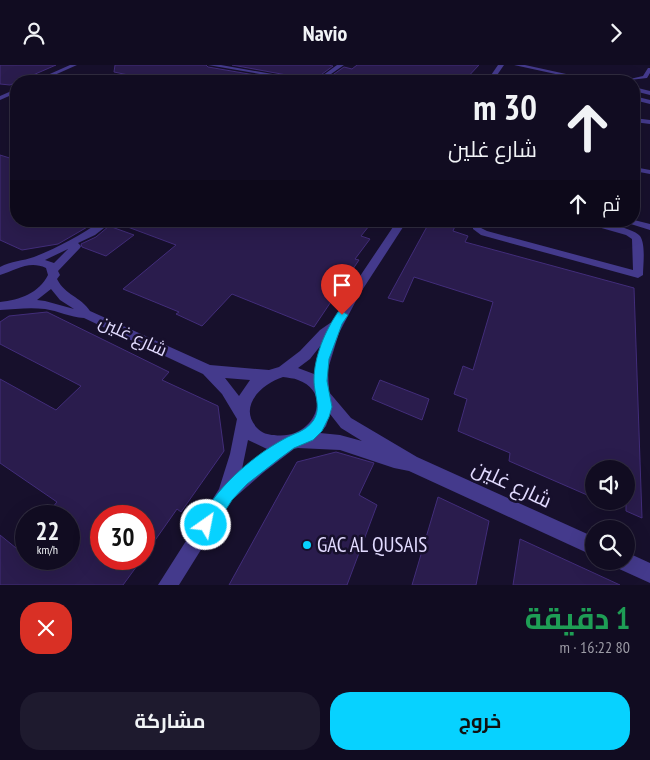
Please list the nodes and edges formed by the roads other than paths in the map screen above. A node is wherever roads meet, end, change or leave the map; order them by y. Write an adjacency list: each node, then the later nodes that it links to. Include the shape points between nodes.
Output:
1 (74, 65): 7 (street)
2 (211, 65): 3 (street)
3 (218, 65): 11 (street)
4 (341, 65): 12 (street)
5 (517, 65): 9 (street)
6 (55, 66): 7 (street)
7 (67, 68): 10 (street)
8 (650, 69): 14 (lane, via 645,77)
9 (559, 74): 13 (street)
10 (51, 75)
11 (275, 75)
12 (327, 75)
13 (564, 75)
14 (640, 78)
15 (100, 227): 19 (street)
16 (398, 227): 30 (street)
17 (476, 227): 25 (lane, via 484,233)
18 (605, 227): 25 (lane, via 636,237)
19 (91, 233): 20 (street); 24 (street, via 68,253)
20 (33, 261): 22 (street); 24 (street, شارع غلين, via 46,263)
21 (0, 264): 22 (street)
22 (16, 264): 23 (street)
23 (0, 271)
24 (53, 275): 27 (street, شارع غلين, via 34,297); 29 (street, شارع غلين, via 55,289)
25 (638, 275): 26 (lane)
26 (650, 279)
27 (15, 304): 28 (street, شارع غلين); 29 (street, شارع غلين, via 45,305)
28 (0, 306)
29 (86, 314): 31 (street, شارع غلين)
30 (337, 323): 32 (street, via 305,355); 34 (street, via 323,359)
31 (208, 370): 33 (street, شارع غلين); 35 (street, شارع غلين)
32 (283, 371): 33 (street, شارع غلين); 34 (street, شارع غلين, via 302,373 318,384)
33 (268, 375): 35 (street, شارع غلين, via 251,386 243,404)
34 (323, 394): 36 (street, via 325,407 317,427); 37 (street, شارع غلين, via 346,423)
35 (243, 416): 36 (street, شارع غلين, via 253,434 260,439 279,444); 38 (street, via 238,454)
36 (293, 442): 37 (street, شارع غلين, via 339,442 388,460); 38 (street)
37 (411, 463): 39 (street, شارع غلين)
38 (226, 494): 42 (street)
39 (585, 543)
40 (635, 566): 41 (street)
41 (650, 573)
42 (168, 585)

